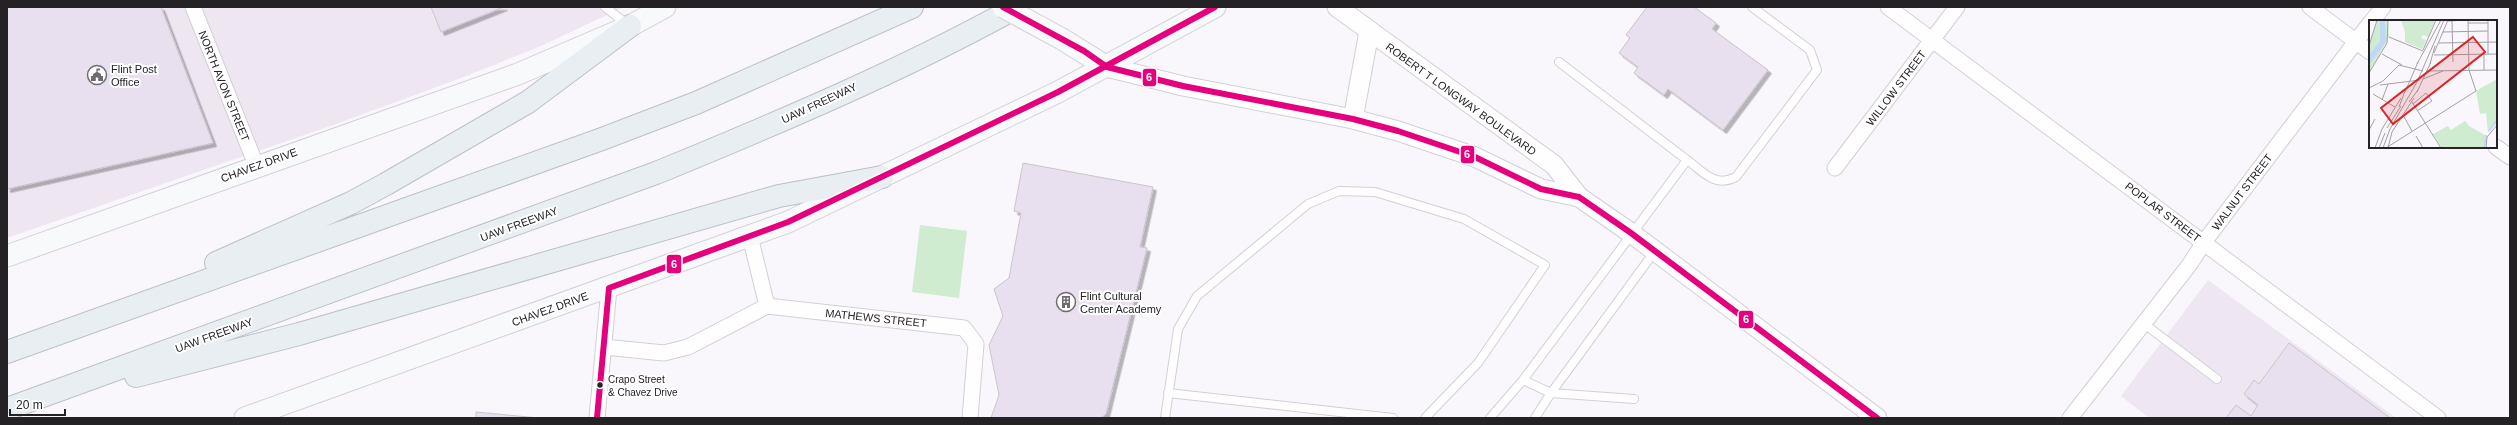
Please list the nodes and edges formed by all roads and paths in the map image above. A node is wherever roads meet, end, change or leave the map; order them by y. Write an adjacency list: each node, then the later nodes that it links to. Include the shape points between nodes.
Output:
1 (193, 7): 27 (street, NORTH AVON STREET)
2 (605, 7): 16 (lane)
3 (665, 7): 16 (main road, CHAVEZ DRIVE)
4 (912, 7): 39 (highway, via 696,103)
5 (1003, 7): 22 (main road, ROBERT T LONGWAY BOULEVARD, bridge)
6 (1017, 7): 47 (highway, UAW FREEWAY, via 966,35 765,128 656,173)
7 (1215, 7): 22 (main road, CHAVEZ DRIVE)
8 (1337, 7): 17 (street, ROBERT T LONGWAY BOULEVARD)
9 (1752, 7): 26 (lane, via 1810,50 1817,70 1736,177 1726,182 1717,182)
10 (1888, 7): 18 (street, POPLAR STREET)
11 (1957, 7): 18 (street, WILLOW STREET)
12 (2310, 7): 19 (street)
13 (2383, 7): 14 (street)
14 (2373, 20)
15 (2369, 24): 19 (street, WALNUT STREET)
16 (630, 26): 27 (main road, CHAVEZ DRIVE, via 518,74); 39 (highway, via 528,102 351,203)
17 (1369, 32): 23 (street); 30 (street, ROBERT T LONGWAY BOULEVARD, via 1554,165)
18 (1932, 39): 28 (street, WILLOW STREET); 33 (street, POPLAR STREET)
19 (2356, 42): 20 (street); 33 (street, WALNUT STREET)
20 (2369, 51)
21 (1559, 62): 26 (lane)
22 (1107, 67): 23 (street, ROBERT T LONGWAY BOULEVARD, via 1183,86); 29 (main road, CHAVEZ DRIVE)
23 (1353, 119): 30 (street, ROBERT T LONGWAY BOULEVARD, via 1435,142 1512,173 1541,189)
24 (2497, 148): 25 (street)
25 (2510, 157)
26 (1687, 160): 31 (lane)
27 (256, 165): 35 (main road, CHAVEZ DRIVE)
28 (1835, 168)
29 (882, 177): 32 (main road, CHAVEZ DRIVE, via 788,222); 47 (highway, via 779,196 299,334)
30 (1579, 197): 31 (street, ROBERT T LONGWAY BOULEVARD)
31 (1631, 233): 34 (street, ROBERT T LONGWAY BOULEVARD); 43 (lane)
32 (750, 236): 36 (main road, CHAVEZ DRIVE); 37 (street)
33 (2204, 242): 38 (street, WALNUT STREET, via 2190,264); 59 (street, POPLAR STREET)
34 (1656, 251): 44 (lane); 57 (street, ROBERT T LONGWAY BOULEVARD)
35 (7, 256)
36 (609, 288): 40 (street); 48 (main road, CHAVEZ DRIVE)
37 (767, 306): 40 (street, via 682,348 664,353); 51 (street, MATHEWS STREET, via 964,328 976,344)
38 (2143, 323): 42 (lane); 58 (street, WALNUT STREET)
39 (67, 330): 41 (highway)
40 (604, 347): 50 (street)
41 (7, 352)
42 (2217, 379)
43 (1523, 380): 44 (lane); 55 (lane)
44 (1551, 392): 46 (lane); 56 (lane)
45 (1168, 393): 52 (lane); 53 (lane); 54 (lane, via 1178,329 1197,296 1308,204 1339,191 1375,192 1464,219 1545,265 1478,364)
46 (1634, 400)
47 (7, 410)
48 (273, 413): 49 (main road, CHAVEZ DRIVE)
49 (245, 418)
50 (597, 418)
51 (970, 418)
52 (1165, 418)
53 (1393, 418)
54 (1426, 418)
55 (1490, 418)
56 (1535, 418)
57 (1877, 418)
58 (2070, 418)
59 (2438, 418)

